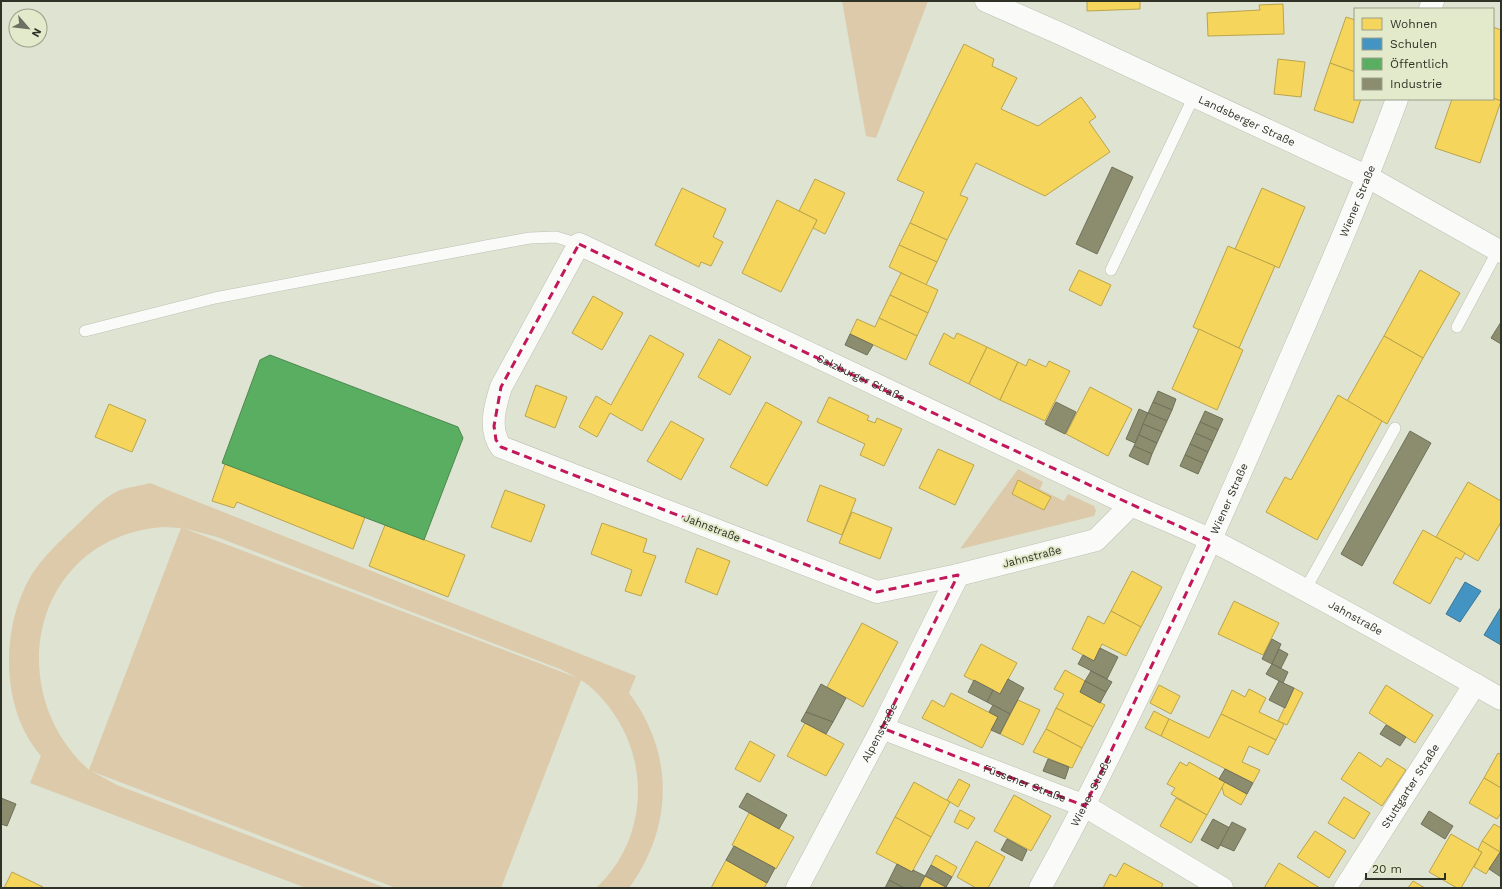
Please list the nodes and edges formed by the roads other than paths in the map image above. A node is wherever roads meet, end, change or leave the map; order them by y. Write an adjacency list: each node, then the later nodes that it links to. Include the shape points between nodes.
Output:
1 (986, 1): 2 (street, Landsberger Straße)
2 (1194, 96): 4 (street, Landsberger Straße); 7 (lane)
3 (1397, 100): 4 (street, Wiener Straße)
4 (1368, 177): 6 (street, Landsberger Straße); 12 (street, Wiener Straße)
5 (580, 244): 9 (lane, via 556,237 530,238 215,298); 11 (street, Salzburger Straße); 13 (street, Jahnstraße, via 501,387 495,407 494,426 496,440 502,447 877,592)
6 (1500, 251): 8 (lane)
7 (1111, 270)
8 (1457, 326)
9 (85, 331)
10 (1395, 428): 14 (lane)
11 (1137, 508): 12 (street, Jahnstraße); 13 (street, Jahnstraße, via 1096,540)
12 (1211, 541): 14 (street, Jahnstraße); 18 (street, Wiener Straße)
13 (958, 575): 17 (street, Alpenstraße)
14 (1305, 590): 15 (street, Jahnstraße)
15 (1475, 684): 16 (street, Jahnstraße); 22 (street, Stuttgarter Straße)
16 (1501, 698)
17 (882, 728): 18 (street, Füssener Straße); 19 (street, Alpenstraße)
18 (1085, 806): 20 (street, Wiener Straße); 21 (street, Füssener Straße)
19 (796, 888)
20 (1040, 888)
21 (1222, 888)
22 (1345, 888)

